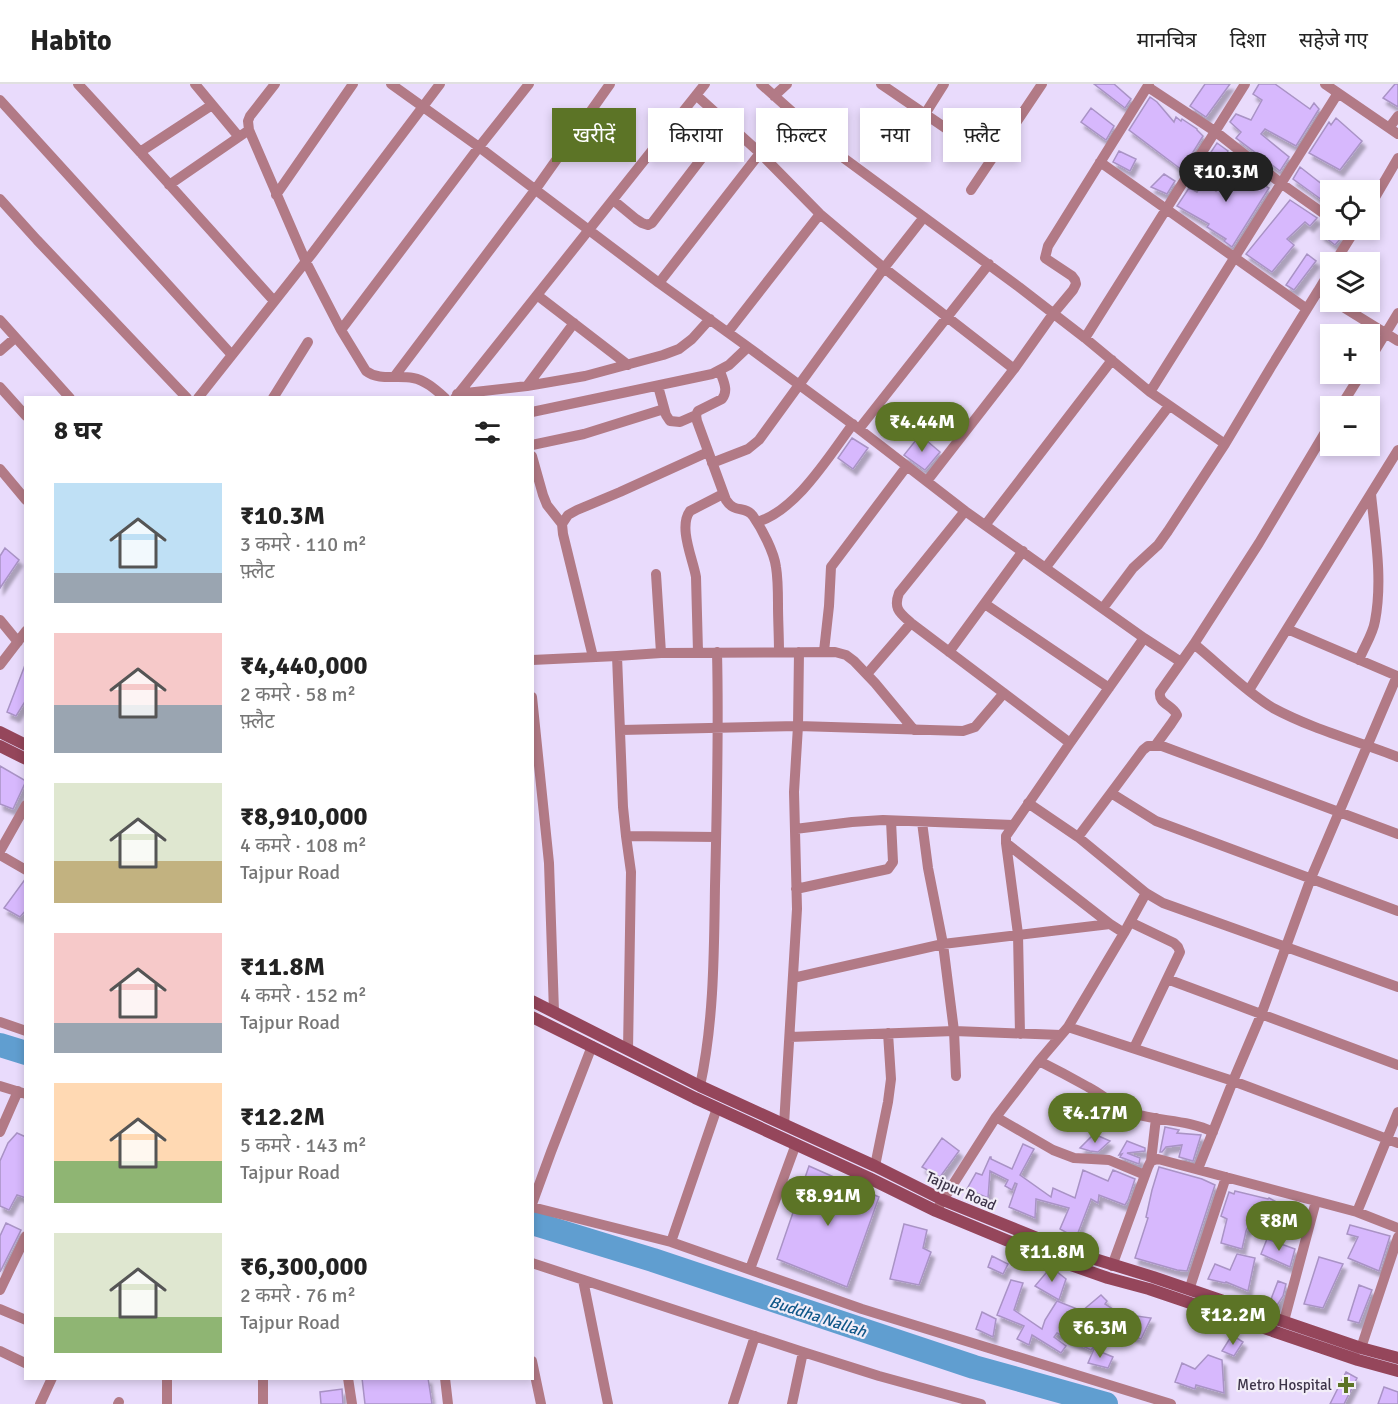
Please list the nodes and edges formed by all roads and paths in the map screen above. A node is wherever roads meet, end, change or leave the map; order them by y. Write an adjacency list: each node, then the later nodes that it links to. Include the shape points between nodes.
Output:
1 (78, 84): 36 (street)
2 (195, 84): 22 (street)
3 (275, 84): 29 (street, via 250,116)
4 (353, 84): 48 (street)
5 (391, 84): 23 (street)
6 (440, 84): 23 (street)
7 (529, 84): 34 (street)
8 (610, 84): 46 (street)
9 (705, 84): 19 (street)
10 (761, 84): 20 (street)
11 (788, 84): 20 (street)
12 (881, 84): 25 (street)
13 (944, 84): 26 (street)
14 (1042, 84): 27 (street)
15 (1245, 84): 31 (street)
16 (1324, 84): 18 (street)
17 (1148, 85): 31 (street); 42 (street)
18 (1338, 93): 30 (street); 43 (street)
19 (696, 95): 24 (street); 50 (street)
20 (774, 96): 54 (street, via 845,159)
21 (0, 100): 83 (street)
22 (212, 105): 32 (street); 36 (street)
23 (422, 108): 34 (street); 57 (street)
24 (710, 108)
25 (916, 108)
26 (929, 108)
27 (1021, 115)
28 (1398, 116): 30 (street)
29 (249, 130): 32 (street); 48 (street)
30 (1394, 131)
31 (1216, 132): 43 (street); 51 (street)
32 (238, 137): 44 (street)
33 (744, 138): 35 (street)
34 (479, 147): 46 (street); 73 (street)
35 (756, 149)
36 (140, 152): 44 (street)
37 (756, 158): 60 (street)
38 (1398, 158): 45 (street)
39 (699, 162): 50 (street, via 648,225)
40 (769, 162): 53 (street)
41 (989, 162): 47 (street)
42 (1100, 162): 51 (street); 68 (street, via 1045,252 1044,258 1072,276 1076,284)
43 (1282, 184): 52 (street); 56 (street)
44 (169, 185): 64 (street)
45 (1380, 189)
46 (535, 190): 55 (street); 88 (street)
47 (971, 190)
48 (276, 195): 57 (street)
49 (0, 199): 95 (street)
50 (613, 200): 55 (street)
51 (1167, 209): 56 (street); 77 (street)
52 (1320, 211)
53 (820, 213): 59 (street); 74 (street)
54 (924, 217): 58 (street); 59 (street)
55 (589, 230): 60 (street); 63 (street)
56 (1236, 258): 65 (street); 93 (street)
57 (306, 262): 64 (street); 73 (street)
58 (989, 264): 68 (street); 69 (street)
59 (884, 268): 69 (street); 89 (street)
60 (659, 283): 70 (street)
61 (1320, 288): 62 (street)
62 (1318, 291): 65 (street)
63 (537, 295): 72 (street); 99 (street)
64 (274, 301): 83 (street)
65 (1307, 309): 107 (street)
66 (1351, 312): 75 (street)
67 (1398, 313): 75 (street)
68 (1053, 314): 77 (street); 86 (street)
69 (946, 318): 86 (street); 105 (street)
70 (710, 319): 74 (street); 85 (street, via 679,349)
71 (0, 320): 76 (street)
72 (573, 323): 85 (street); 92 (street)
73 (341, 330): 88 (street, via 366,371 377,377)
74 (728, 332): 81 (street)
75 (1385, 333): 78 (street); 80 (street)
76 (15, 338): 82 (street); 94 (street)
77 (1085, 338): 84 (street)
78 (1398, 341)
79 (308, 342): 97 (street)
80 (1380, 342)
81 (748, 346): 87 (street); 89 (street)
82 (0, 351)
83 (231, 354): 96 (street)
84 (1112, 360): 93 (street); 122 (street)
85 (628, 364): 92 (street)
86 (1014, 369): 115 (street)
87 (720, 371): 90 (street); 104 (street, via 724,396)
88 (394, 377): 98 (street, via 420,380)
89 (799, 384): 105 (street); 112 (street, via 756,444)
90 (658, 386): 101 (street); 102 (street)
91 (0, 387): 103 (street)
92 (522, 390): 99 (street)
93 (1150, 392): 100 (street)
94 (68, 396)
95 (185, 396)
96 (200, 396)
97 (274, 396)
98 (443, 396)
99 (456, 396)
100 (1169, 406): 107 (street); 124 (street)
101 (664, 409): 104 (street, via 667,418 675,422); 108 (street)
102 (534, 412)
103 (24, 414)
104 (696, 415): 110 (street)
105 (856, 426): 113 (street); 120 (street, via 793,500 770,518)
106 (1320, 441): 134 (street)
107 (1225, 444): 127 (street, via 1158,545 1133,568)
108 (534, 446)
109 (1398, 450): 117 (street)
110 (708, 452): 112 (street); 121 (street, via 578,510)
111 (534, 463): 121 (street, via 543,495)
112 (712, 463): 116 (street)
113 (908, 466): 115 (street); 135 (street, via 831,567)
114 (0, 470): 118 (street)
115 (927, 481): 119 (street)
116 (723, 494): 120 (street, via 729,505 746,510); 136 (street, via 690,511 685,522 696,577)
117 (1371, 494): 130 (street); 145 (street, via 1379,577 1375,622)
118 (24, 498)
119 (965, 511): 122 (street); 129 (street, via 899,593 897,608)
120 (757, 522): 138 (street, via 776,565)
121 (562, 524): 143 (street)
122 (986, 524): 123 (street)
123 (1023, 551): 124 (street); 126 (street)
124 (1046, 567): 127 (street)
125 (656, 574): 141 (street)
126 (985, 604): 140 (street); 150 (street)
127 (1103, 608): 132 (street)
128 (0, 620): 133 (street)
129 (911, 623): 140 (street); 148 (street)
130 (1287, 629): 145 (street); 151 (street)
131 (24, 634): 133 (street)
132 (1144, 638): 146 (street); 150 (street)
133 (18, 642): 147 (street)
134 (1194, 644): 146 (street); 151 (street)
135 (824, 651): 139 (street); 148 (street, via 846,655)
136 (699, 652): 137 (street); 141 (street)
137 (717, 652): 138 (street); 155 (street)
138 (779, 652): 139 (street)
139 (799, 652): 154 (street)
140 (949, 652): 152 (street)
141 (662, 653): 142 (street)
142 (617, 656): 143 (street); 156 (street)
143 (593, 657): 144 (street)
144 (534, 660)
145 (1359, 660): 149 (street)
146 (1181, 662): 163 (street, via 1159,695 1176,712 1176,718)
147 (0, 665)
148 (867, 674): 157 (street)
149 (1397, 677): 161 (street)
150 (1108, 688): 159 (street)
151 (1249, 690): 161 (street, via 1290,716)
152 (1004, 693): 157 (street, via 975,727 963,731); 159 (street)
153 (534, 717): 195 (street, via 549,863)
154 (798, 726): 155 (street); 157 (street); 173 (street)
155 (719, 728): 156 (street); 176 (street)
156 (621, 730): 175 (street)
157 (914, 730)
158 (0, 732): 160 (main road)
159 (1070, 743): 167 (street)
160 (24, 744)
161 (1368, 745): 164 (street); 169 (street)
162 (0, 746): 165 (main road)
163 (1155, 746): 166 (street, via 1143,750); 169 (street)
164 (1398, 757)
165 (24, 758)
166 (1111, 794): 177 (street); 181 (street, via 1156,821)
167 (1028, 803): 172 (street); 177 (street)
168 (24, 809): 179 (street)
169 (1339, 812): 174 (street); 181 (street)
170 (891, 821): 171 (street); 173 (street); 182 (street, via 894,857 888,869)
171 (922, 822): 172 (street); 189 (street)
172 (1013, 825): 178 (street)
173 (795, 829): 182 (street)
174 (1398, 834)
175 (626, 836): 176 (street); 207 (street, via 632,872)
176 (716, 837): 213 (street, via 710,1024)
177 (1078, 837): 183 (street)
178 (1006, 843): 186 (street); 188 (street)
179 (0, 853): 180 (street)
180 (24, 869)
181 (1311, 878): 184 (street); 190 (street)
182 (796, 889): 191 (street)
183 (1146, 892): 185 (street); 190 (street, via 1163,903)
184 (1398, 911)
185 (1130, 922): 187 (street); 192 (street, via 1178,947 1180,952)
186 (1110, 924): 187 (street); 188 (street)
187 (1124, 933): 201 (street)
188 (1018, 934): 189 (street); 203 (street)
189 (943, 944): 191 (street); 200 (street)
190 (1286, 946): 193 (street); 196 (street)
191 (793, 978): 204 (street)
192 (1167, 979): 196 (street); 206 (street)
193 (1398, 987)
194 (534, 1002): 195 (main road, Tajpur Road)
195 (554, 1012): 207 (main road, Tajpur Road)
196 (1260, 1015): 209 (street); 211 (street)
197 (534, 1018): 205 (main road, Tajpur Road)
198 (0, 1022): 199 (street)
199 (24, 1029)
200 (954, 1031): 202 (street); 203 (street); 210 (street)
201 (1065, 1031): 203 (street); 206 (street); 208 (street)
202 (888, 1033): 204 (street); 225 (street, via 891,1079)
203 (1020, 1034)
204 (790, 1036): 219 (street)
205 (592, 1046): 215 (main road, Tajpur Road); 229 (street)
206 (1134, 1048): 211 (street)
207 (628, 1050): 213 (main road, Tajpur Road)
208 (1039, 1061): 217 (street); 218 (street, via 1122,1109)
209 (1398, 1065)
210 (956, 1076)
211 (1233, 1081): 221 (street); 222 (street)
212 (0, 1086): 214 (street)
213 (700, 1086): 219 (main road, Tajpur Road)
214 (22, 1092): 220 (street)
215 (717, 1108): 223 (main road, Tajpur Road); 237 (street)
216 (1398, 1112): 222 (street)
217 (996, 1117): 227 (street, via 1053,1150 1074,1158 1109,1160); 231 (street)
218 (1156, 1118): 221 (street, via 1194,1124); 224 (street)
219 (784, 1125): 225 (main road, Tajpur Road)
220 (0, 1132)
221 (1214, 1132): 226 (street)
222 (1393, 1141): 233 (street)
223 (796, 1144): 231 (main road, Tajpur Road); 240 (street)
224 (1151, 1161): 226 (street, via 1158,1159); 227 (street)
225 (875, 1166): 231 (main road, Tajpur Road)
226 (1198, 1169): 228 (street)
227 (1145, 1175): 239 (street)
228 (1226, 1177): 230 (street); 243 (street)
229 (534, 1200)
230 (1316, 1201): 233 (street); 246 (street)
231 (940, 1206): 239 (main road, Tajpur Road); 254 (main road, Tajpur Road, via 1068,1264)
232 (534, 1207): 237 (street)
233 (1357, 1212): 234 (street)
234 (1398, 1228)
235 (1398, 1239): 248 (street)
236 (24, 1240): 242 (street)
237 (671, 1242): 240 (street)
238 (534, 1264): 241 (street)
239 (1112, 1266): 243 (main road, Tajpur Road)
240 (750, 1269): 270 (street, via 862,1309)
241 (583, 1280): 247 (street); 266 (street)
242 (0, 1290)
243 (1189, 1290): 246 (main road, Tajpur Road)
244 (0, 1308): 245 (street)
245 (24, 1319)
246 (1284, 1321): 248 (main road, Tajpur Road)
247 (755, 1336): 250 (street); 267 (street)
248 (1361, 1348): 251 (main road, Tajpur Road)
249 (0, 1351): 252 (street)
250 (803, 1352): 268 (street); 269 (street)
251 (1398, 1358)
252 (24, 1363)
253 (534, 1370): 265 (street)
254 (1398, 1371)
255 (51, 1380): 260 (street)
256 (167, 1380): 261 (street)
257 (262, 1380): 262 (street)
258 (348, 1380): 263 (street)
259 (445, 1380): 264 (street)
260 (40, 1404)
261 (167, 1404)
262 (263, 1404)
263 (352, 1404)
264 (448, 1404)
265 (541, 1404)
266 (608, 1404)
267 (733, 1404)
268 (792, 1404)
269 (981, 1404)
270 (1171, 1404)

